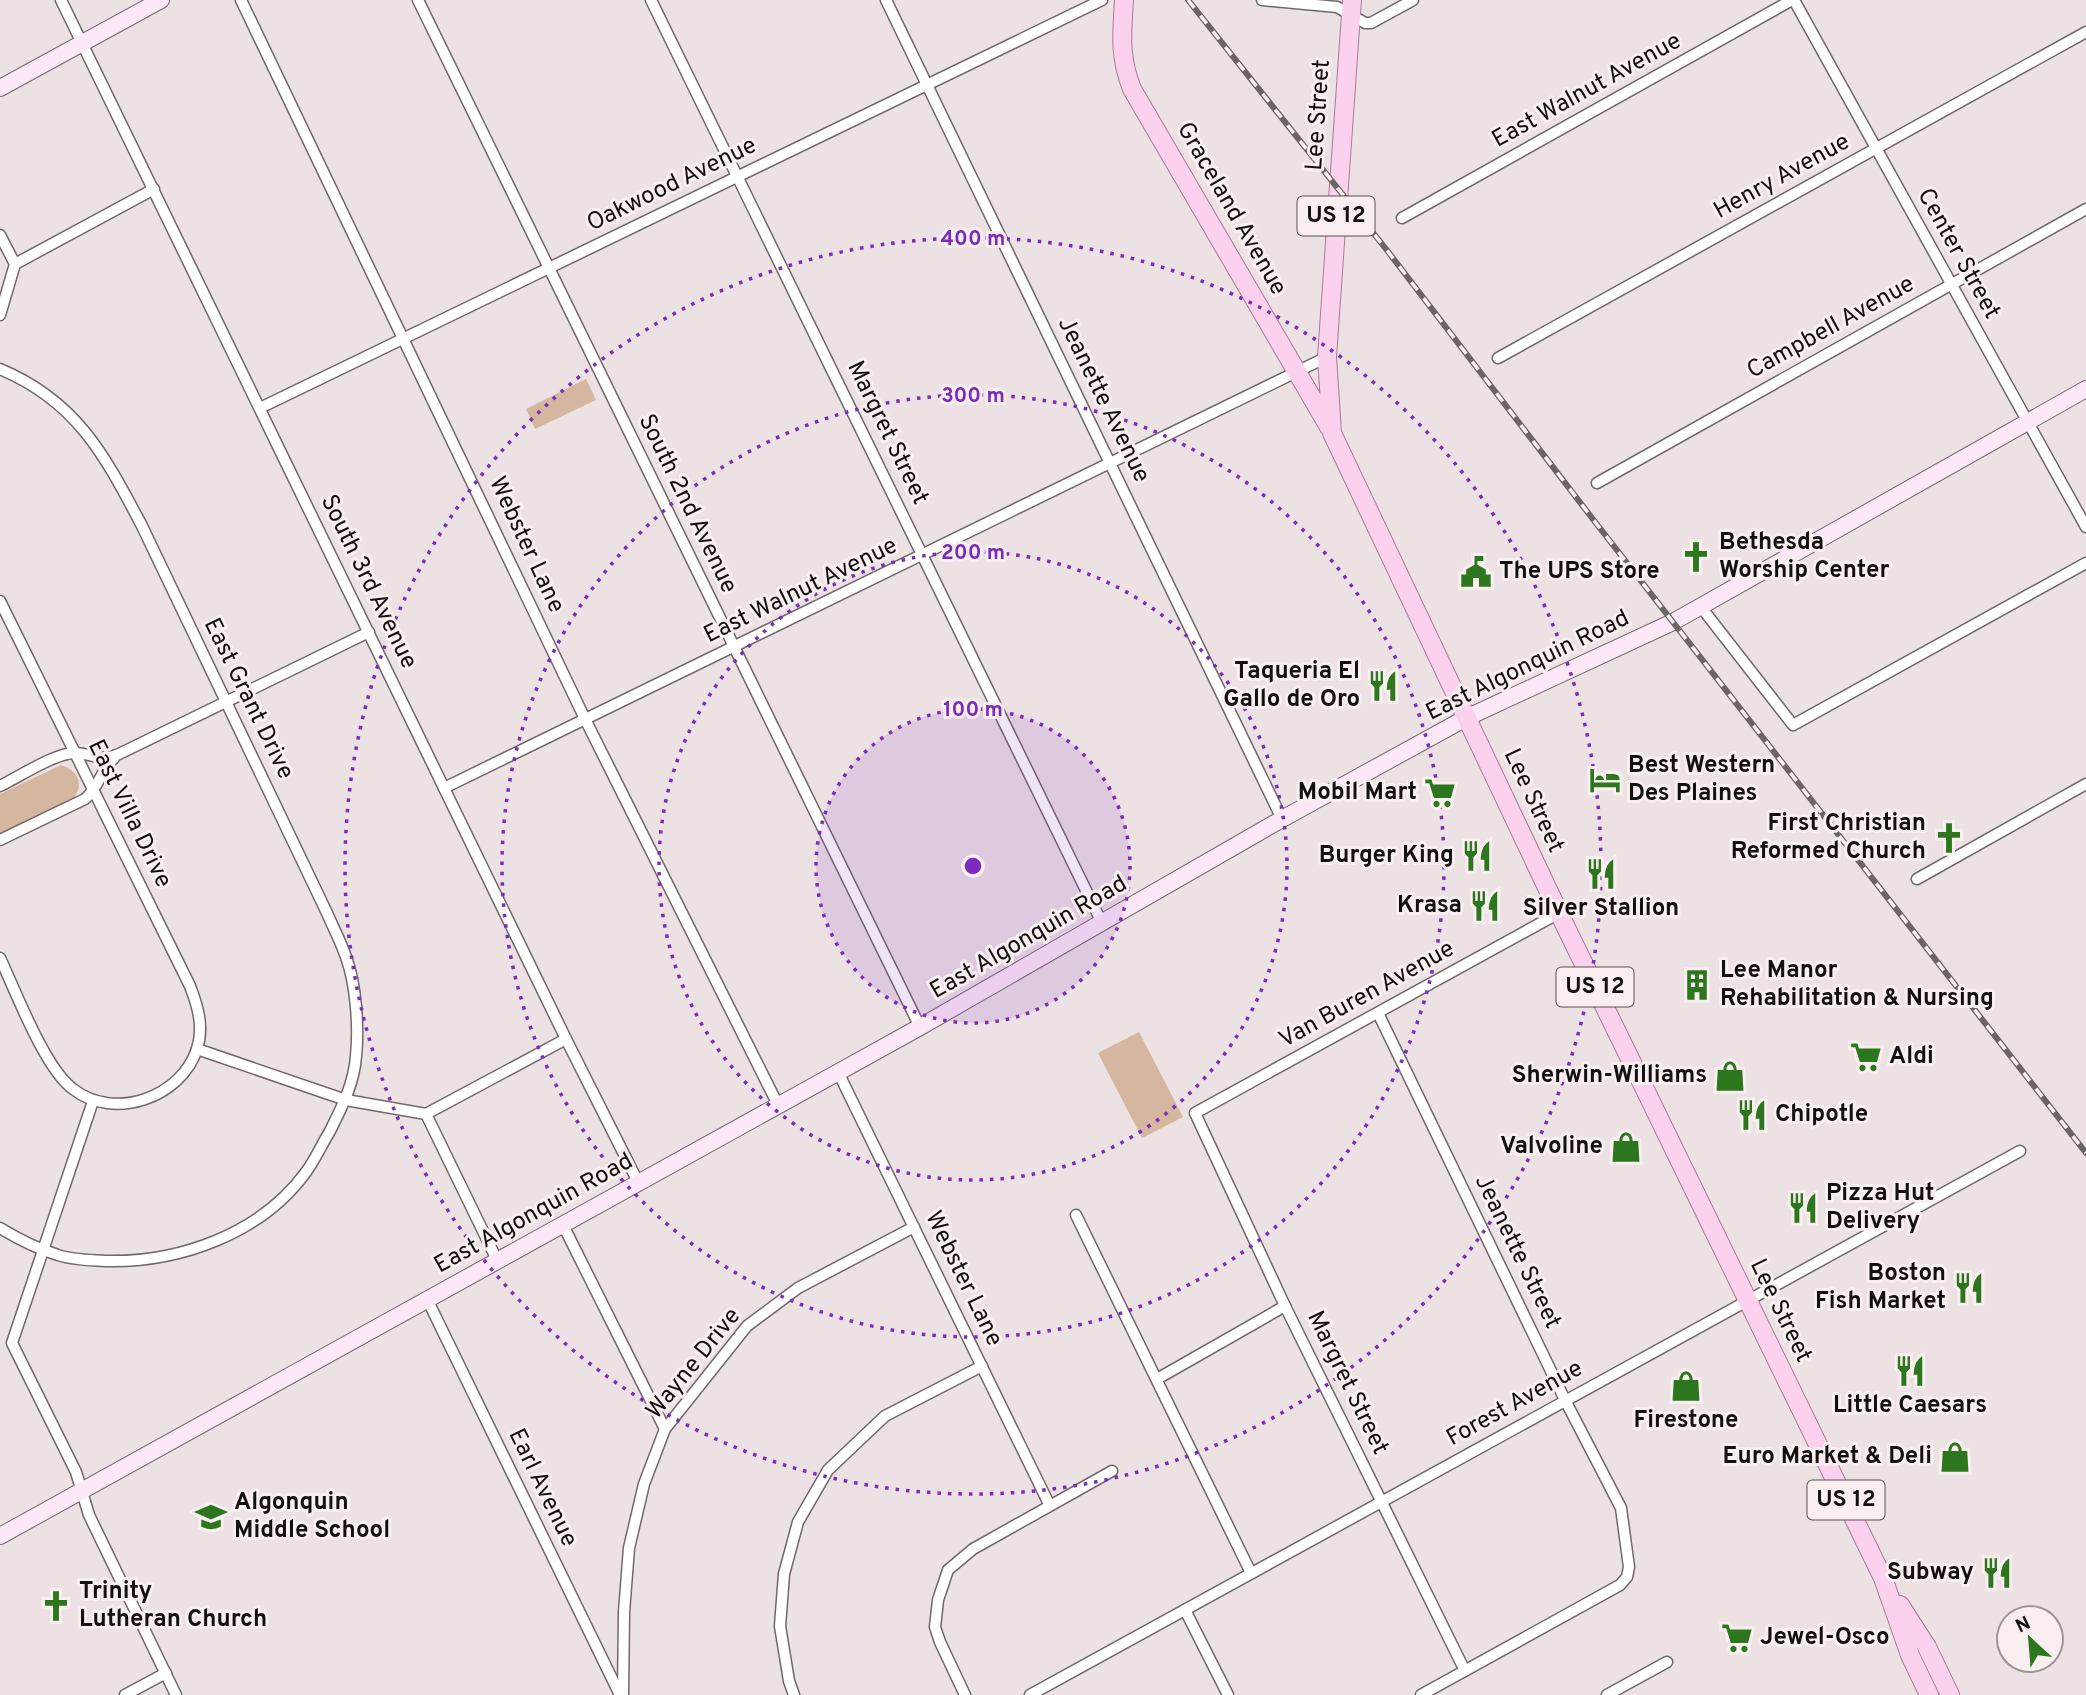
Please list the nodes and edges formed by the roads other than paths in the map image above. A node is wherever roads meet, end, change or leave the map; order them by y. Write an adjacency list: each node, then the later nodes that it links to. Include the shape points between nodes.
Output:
1 (61, 0): 14 (street, South 3rd Avenue)
2 (161, 0): 14 (street)
3 (241, 0): 27 (street, Webster Lane)
4 (418, 0): 24 (street, South 2nd Avenue)
5 (651, 0): 18 (street, Margret Street)
6 (886, 0): 15 (street, Jeanette Avenue)
7 (1102, 0): 15 (street, Oakwood Avenue)
8 (1124, 0): 31 (main road, Graceland Avenue / US 12, via 1122,60 1132,89)
9 (1262, 0): 12 (street)
10 (1413, 0): 12 (street, via 1371,23)
11 (1793, 0): 17 (street, Center Street); 21 (street, East Walnut Avenue)
12 (1352, 8): 28 (main road, Lee Street / US 12)
13 (2086, 32): 17 (street, Henry Avenue)
14 (83, 43): 16 (street); 19 (street, South 3rd Avenue)
15 (926, 84): 18 (street, Oakwood Avenue); 36 (street, Jeanette Avenue)
16 (0, 88)
17 (1876, 149): 25 (street, Center Street); 29 (street, Henry Avenue)
18 (739, 176): 24 (street, Oakwood Avenue); 39 (street, Margret Street)
19 (154, 189): 23 (street); 33 (street, South 3rd Avenue)
20 (2086, 209): 25 (street, Campbell Avenue)
21 (1402, 218)
22 (0, 235): 23 (street)
23 (15, 264): 26 (street)
24 (550, 269): 27 (street, Oakwood Avenue); 44 (street, South 2nd Avenue)
25 (1952, 285): 34 (street, Center Street); 37 (street, Campbell Avenue)
26 (0, 315)
27 (404, 339): 33 (street, Oakwood Avenue); 47 (street, Webster Lane)
28 (1327, 357): 31 (street, East Walnut Avenue); 35 (main road, Lee Street / US 12)
29 (1498, 358)
30 (0, 369): 45 (street, East Grant Drive, via 57,403 99,447)
31 (1298, 372): 35 (main road, Graceland Avenue / US 12); 36 (street, East Walnut Avenue)
32 (2086, 389): 34 (street, East Algonquin Road)
33 (260, 408): 43 (street, South 3rd Avenue)
34 (2028, 422): 38 (street, Center Street); 42 (street, East Algonquin Road)
35 (1332, 433): 46 (main road, Lee Street / US 12)
36 (1111, 463): 39 (street, East Walnut Avenue); 54 (street, Jeanette Avenue)
37 (1597, 483)
38 (2086, 527)
39 (923, 555): 44 (street, East Walnut Avenue); 58 (street, Margret Street)
40 (2086, 563): 42 (street, via 1793,725)
41 (0, 601): 48 (street, East Villa Drive)
42 (1701, 607): 46 (street, East Algonquin Road)
43 (369, 632): 45 (street); 52 (street, South 3rd Avenue)
44 (733, 647): 47 (street, East Walnut Avenue); 61 (street, South 2nd Avenue)
45 (226, 701): 49 (street); 65 (street, East Grant Drive, via 347,958 357,1035)
46 (1466, 718): 54 (street, East Algonquin Road); 57 (main road, Lee Street / US 12)
47 (585, 719): 52 (street, East Walnut Avenue); 67 (street, Webster Lane)
48 (76, 753): 49 (street, via 106,759); 51 (street); 53 (street, East Villa Drive)
49 (119, 754): 53 (street, via 108,764)
50 (2086, 784): 56 (street)
51 (0, 786)
52 (444, 788): 62 (street, South 3rd Avenue)
53 (94, 791): 55 (street); 63 (street, East Villa Drive, via 190,986 200,1019)
54 (1282, 819): 58 (street, East Algonquin Road)
55 (0, 839)
56 (1917, 879)
57 (1559, 913): 60 (street, Van Buren Avenue); 79 (main road, Lee Street / US 12)
58 (1102, 923): 61 (street, East Algonquin Road)
59 (0, 958): 66 (street, via 51,1066 72,1089)
60 (1378, 1013): 68 (street, Van Buren Avenue); 85 (street, Jeanette Street)
61 (920, 1027): 64 (street, East Algonquin Road)
62 (566, 1039): 69 (street); 71 (street, South 3rd Avenue)
63 (197, 1049): 65 (street); 66 (street, via 183,1073 152,1097 131,1104)
64 (838, 1072): 67 (street, East Algonquin Road); 74 (street, Webster Lane)
65 (346, 1100): 69 (street); 76 (street, East Grant Drive, via 306,1172 286,1195 233,1233 166,1257 125,1261 59,1256)
66 (93, 1101): 76 (street)
67 (778, 1105): 71 (street, East Algonquin Road)
68 (1195, 1113): 80 (street, Margret Street)
69 (426, 1114): 77 (street)
70 (2020, 1151): 79 (street, Forest Avenue)
71 (638, 1182): 73 (street, East Algonquin Road)
72 (1076, 1215): 84 (street)
73 (563, 1225): 77 (street, East Algonquin Road); 86 (street)
74 (914, 1227): 83 (street, Webster Lane); 86 (street, Wayne Drive, via 798,1288 747,1326)
75 (0, 1228): 76 (street, East Grant Drive)
76 (42, 1249): 81 (street)
77 (497, 1260): 78 (street, East Algonquin Road)
78 (427, 1299): 88 (street, East Algonquin Road); 101 (street, Earl Avenue)
79 (1747, 1299): 85 (street, Forest Avenue); 93 (main road, Lee Street / US 12)
80 (1285, 1306): 84 (street); 89 (street, Margret Street)
81 (12, 1343): 82 (street); 88 (street)
82 (0, 1350)
83 (982, 1366): 90 (street, Webster Lane); 102 (street, via 885,1416 828,1470 798,1522 784,1574 780,1626)
84 (1157, 1378): 92 (street)
85 (1565, 1400): 89 (street, Forest Avenue); 96 (street, Jeanette Street, via 1620,1508 1627,1577)
86 (665, 1429): 101 (street, Wayne Drive, via 644,1484 629,1548)
87 (1112, 1471): 90 (street)
88 (82, 1490): 91 (street, East Algonquin Road); 97 (street, via 89,1514)
89 (1381, 1501): 92 (street, Forest Avenue); 96 (street, Margret Street)
90 (1049, 1504): 103 (street, via 961,1557 948,1570 935,1627)
91 (0, 1536)
92 (1251, 1573): 94 (street, Forest Avenue)
93 (1883, 1578): 108 (main road, Lee Street / US 12); 109 (main road, Lee Street / US 12, via 1927,1647)
94 (1185, 1610): 98 (street, Forest Avenue); 105 (street)
95 (1667, 1662): 107 (street)
96 (1465, 1671): 106 (street, Jeanette Street)
97 (166, 1673): 99 (street); 100 (street)
98 (1051, 1690): 104 (street, Forest Avenue)
99 (125, 1695)
100 (176, 1695)
101 (622, 1695)
102 (794, 1695)
103 (965, 1695)
104 (1030, 1695)
105 (1228, 1695)
106 (1421, 1695)
107 (1607, 1695)
108 (1929, 1695)
109 (1950, 1695)

